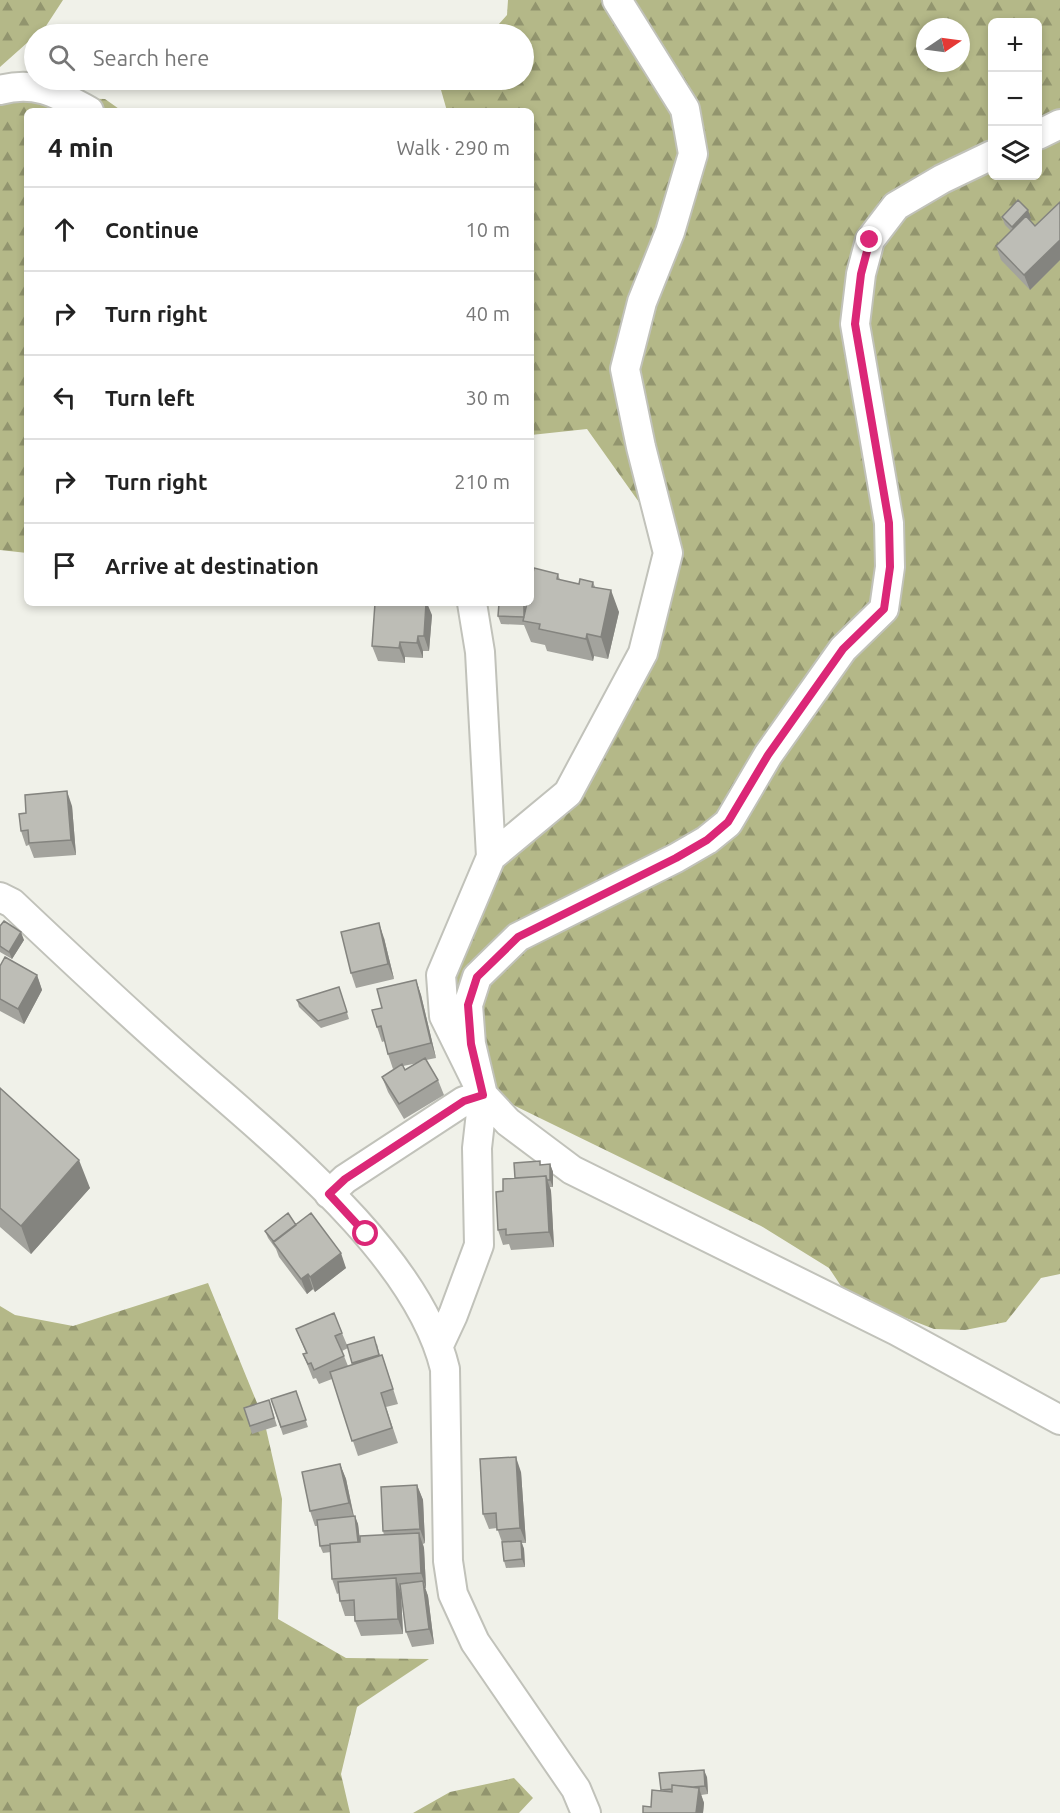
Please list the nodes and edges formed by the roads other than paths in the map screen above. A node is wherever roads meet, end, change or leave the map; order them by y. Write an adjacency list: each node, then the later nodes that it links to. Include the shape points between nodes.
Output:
1 (617, 0): 10 (street, via 685,109 693,154 666,243 642,302 624,369 668,553 644,653 568,793)
2 (24, 87): 3 (street)
3 (0, 90)
4 (51, 90): 5 (street)
5 (84, 108)
6 (1060, 124): 7 (street)
7 (1042, 133)
8 (988, 157): 12 (street, via 942,178 896,206 870,240 861,274 855,324 889,523 890,567 884,609 843,649 768,755 728,822 676,858 518,937 477,977 468,1005 471,1044)
9 (472, 606): 10 (street, via 480,652)
10 (491, 857): 12 (street, via 441,975 444,1016)
11 (0, 897): 13 (street, via 12,903)
12 (483, 1095): 13 (street, via 464,1101 345,1179); 14 (street, via 477,1148 479,1245); 15 (street, via 508,1122 572,1170 897,1331)
13 (329, 1194): 14 (street, via 414,1295)
14 (439, 1345): 16 (street, via 445,1370 448,1561 453,1594 475,1642 576,1789)
15 (1060, 1420)
16 (586, 1813)

